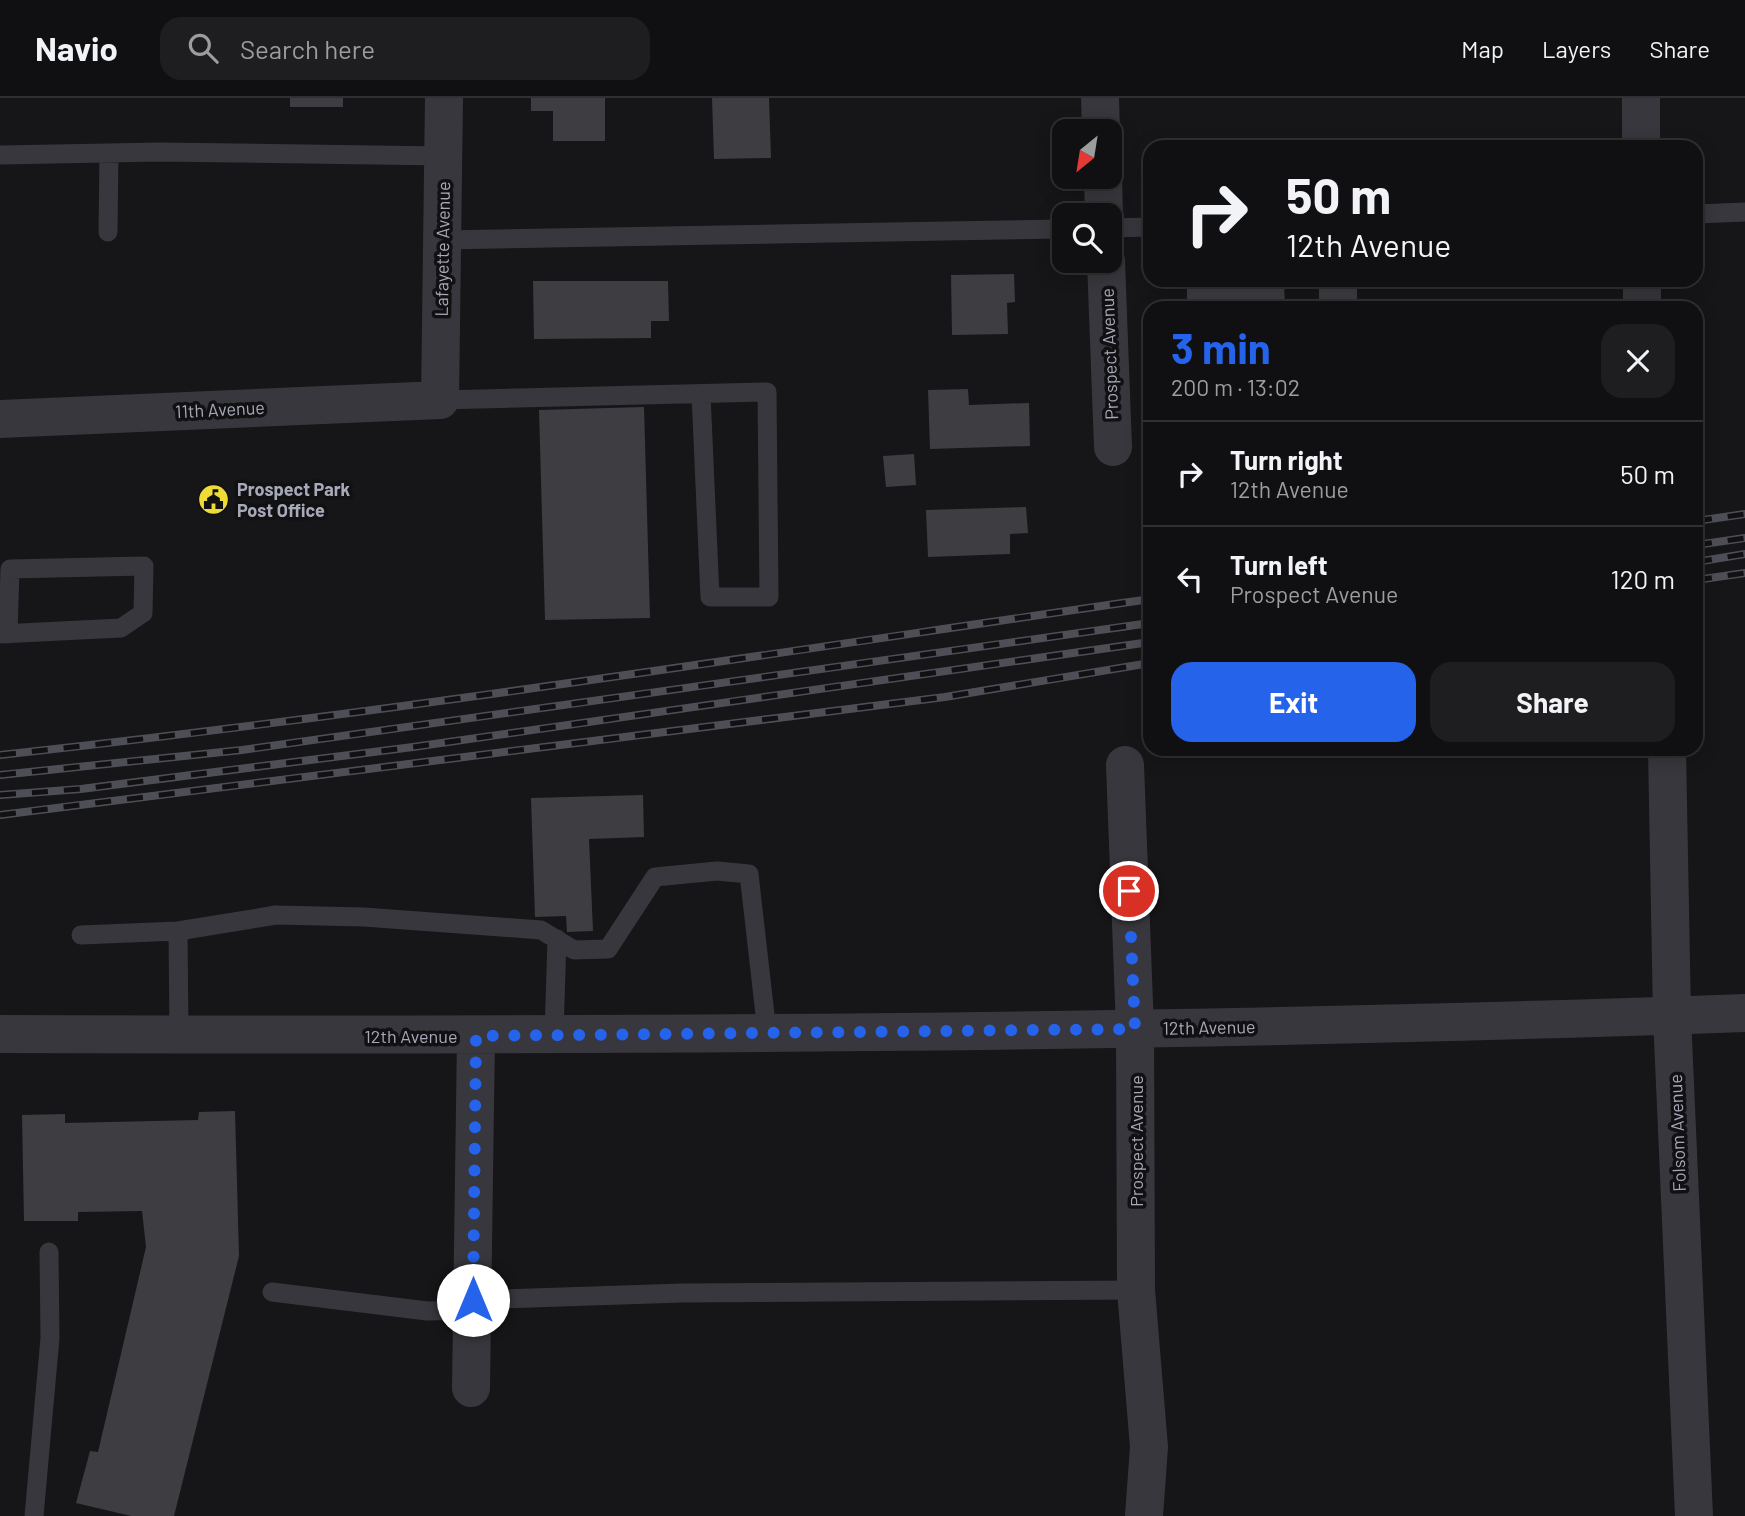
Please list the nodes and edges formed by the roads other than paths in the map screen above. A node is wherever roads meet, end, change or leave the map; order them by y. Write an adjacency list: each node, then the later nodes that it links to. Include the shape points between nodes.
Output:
1 (444, 98): 8 (street, Lafayette Avenue)
2 (1100, 98): 4 (street)
3 (1641, 98): 5 (street)
4 (1101, 119)
5 (1641, 140)
6 (108, 153): 7 (lane); 8 (lane); 14 (lane)
7 (0, 155)
8 (443, 156): 15 (street, Lafayette Avenue)
9 (1745, 212): 10 (lane)
10 (1703, 214)
11 (1143, 227): 12 (lane)
12 (1122, 228)
13 (1052, 229): 15 (lane)
14 (108, 232)
15 (442, 240): 18 (street, Lafayette Avenue)
16 (1106, 273): 20 (street, Prospect Avenue)
17 (701, 394): 17 (lane, via 767,392 769,597 710,597); 18 (lane)
18 (440, 400): 19 (street, 11th Avenue)
19 (0, 419)
20 (1113, 447)
21 (4, 634): 21 (lane, via 121,628 143,614 144,566 10,569)
22 (1667, 756): 28 (street, Folsom Avenue)
23 (1125, 765): 29 (street, Prospect Avenue)
24 (178, 930): 25 (lane); 26 (lane, via 276,915 364,916 541,930); 32 (lane)
25 (80, 935)
26 (557, 939): 30 (lane, via 574,950 608,949 655,877 717,871 749,874); 33 (lane)
27 (1745, 1013): 28 (street, 12th Avenue)
28 (1672, 1016): 29 (street, 12th Avenue); 42 (street, Folsom Avenue)
29 (1135, 1029): 30 (street, 12th Avenue); 36 (street, Prospect Avenue)
30 (767, 1032): 33 (street, 12th Avenue)
31 (0, 1034): 32 (street, 12th Avenue)
32 (179, 1034): 34 (street, 12th Avenue)
33 (554, 1035): 34 (street, 12th Avenue)
34 (476, 1036): 38 (street)
35 (49, 1252): 40 (lane, via 50,1338)
36 (1136, 1290): 38 (lane, via 683,1293); 41 (street, Prospect Avenue, via 1149,1447)
37 (272, 1292): 38 (lane, via 427,1311)
38 (473, 1305): 39 (street)
39 (471, 1388)
40 (34, 1516)
41 (1144, 1516)
42 (1694, 1516)

